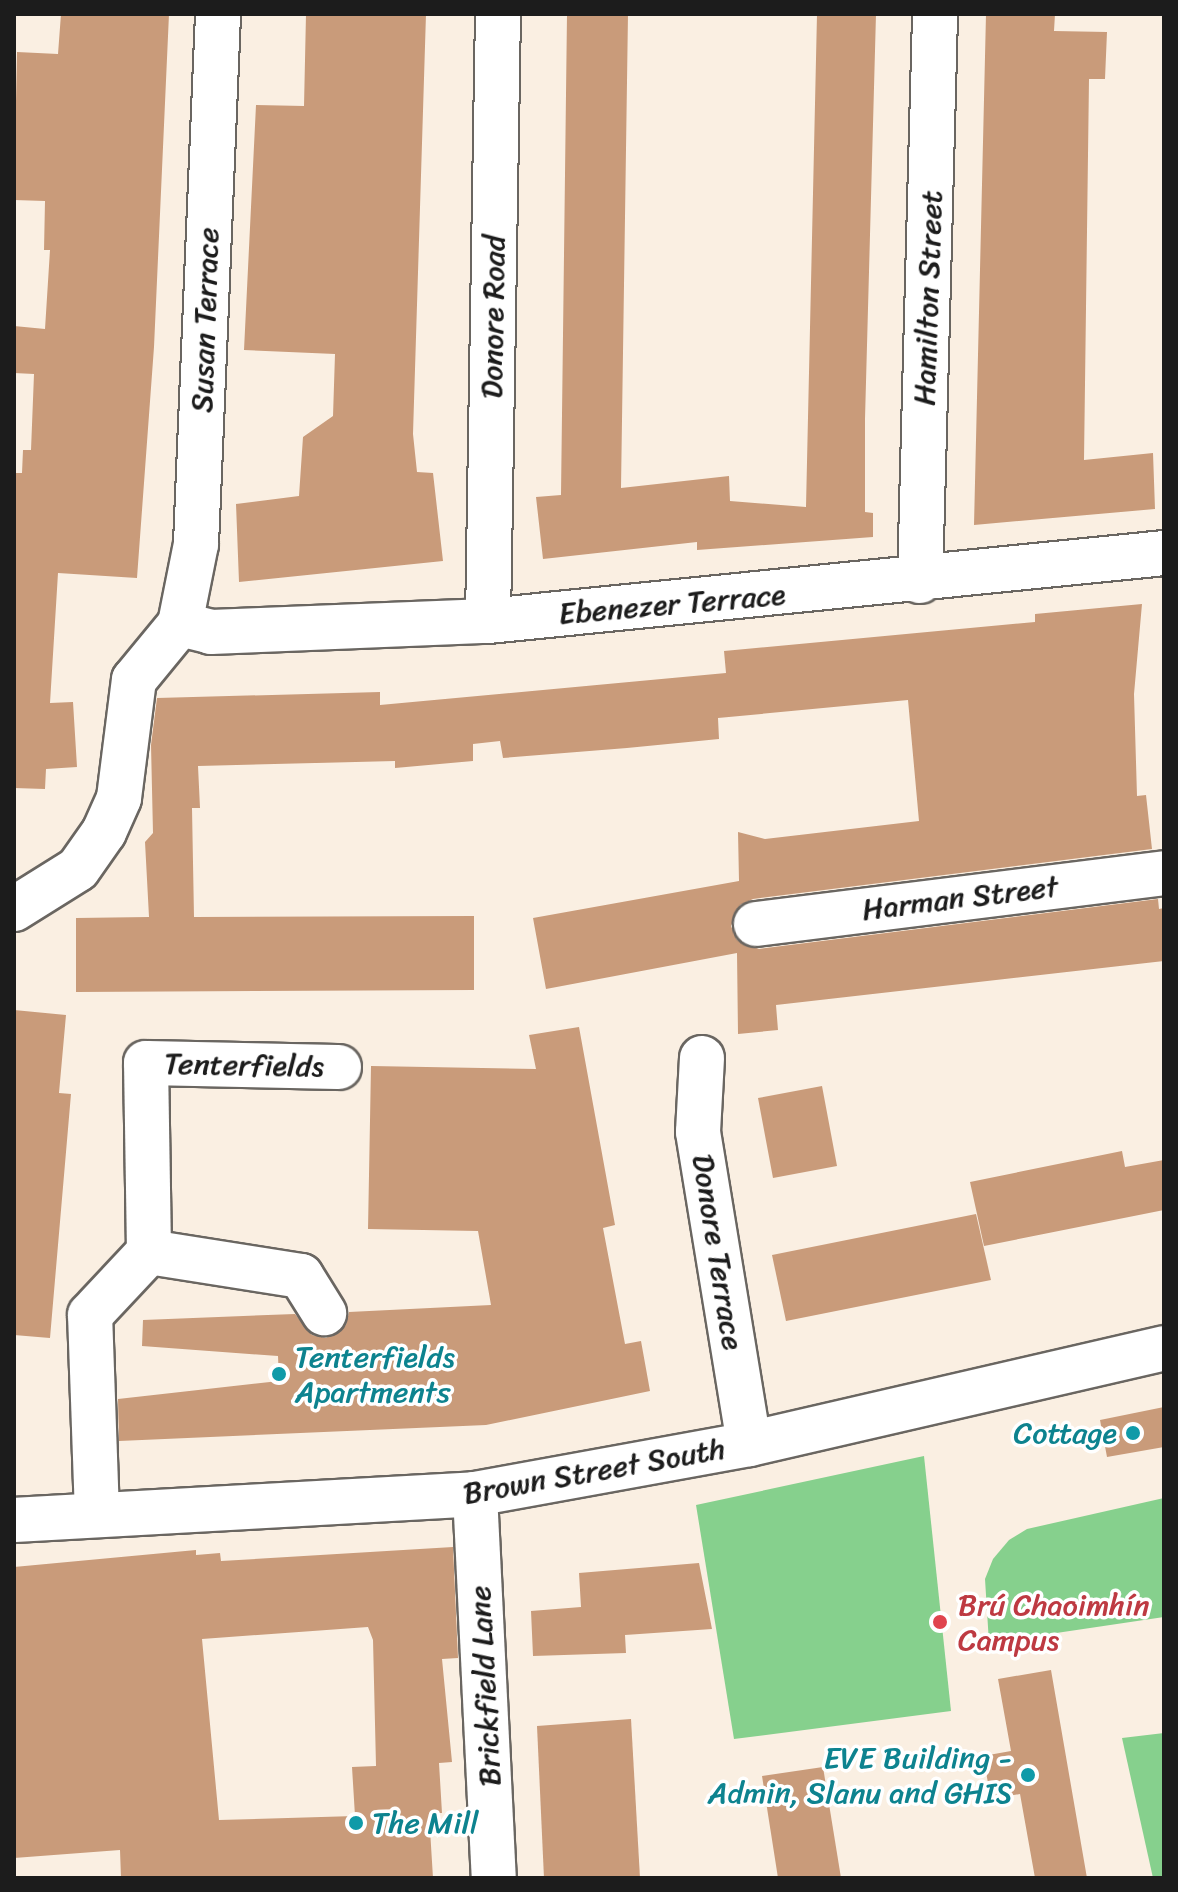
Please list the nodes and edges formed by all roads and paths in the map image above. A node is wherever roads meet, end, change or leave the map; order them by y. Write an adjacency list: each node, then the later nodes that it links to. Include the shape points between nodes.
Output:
1 (218, 14): 7 (street, Susan Terrace, via 196,544)
2 (498, 14): 6 (street, Donore Road)
3 (935, 14): 5 (street, Hamilton Street)
4 (1164, 553): 5 (street, Ebenezer Terrace)
5 (920, 581): 6 (street, Ebenezer Terrace)
6 (488, 621): 7 (street, Ebenezer Terrace, via 211,632)
7 (180, 624): 9 (street, via 134,680 119,798 104,832 78,869)
8 (1164, 873): 10 (street, Harman Street)
9 (14, 909)
10 (756, 924)
11 (702, 1058): 16 (street, Donore Terrace, via 698,1132)
12 (339, 1067): 13 (street, Tenterfields, via 146,1063)
13 (149, 1252): 14 (street, via 301,1276); 18 (street, via 90,1315)
14 (324, 1313)
15 (1164, 1348): 16 (street, Brown Street South)
16 (749, 1444): 17 (street, Brown Street South)
17 (475, 1494): 18 (street, Brown Street South); 20 (street, Brickfield Lane)
18 (97, 1514): 19 (street, Brown Street South)
19 (14, 1520)
20 (494, 1878)

